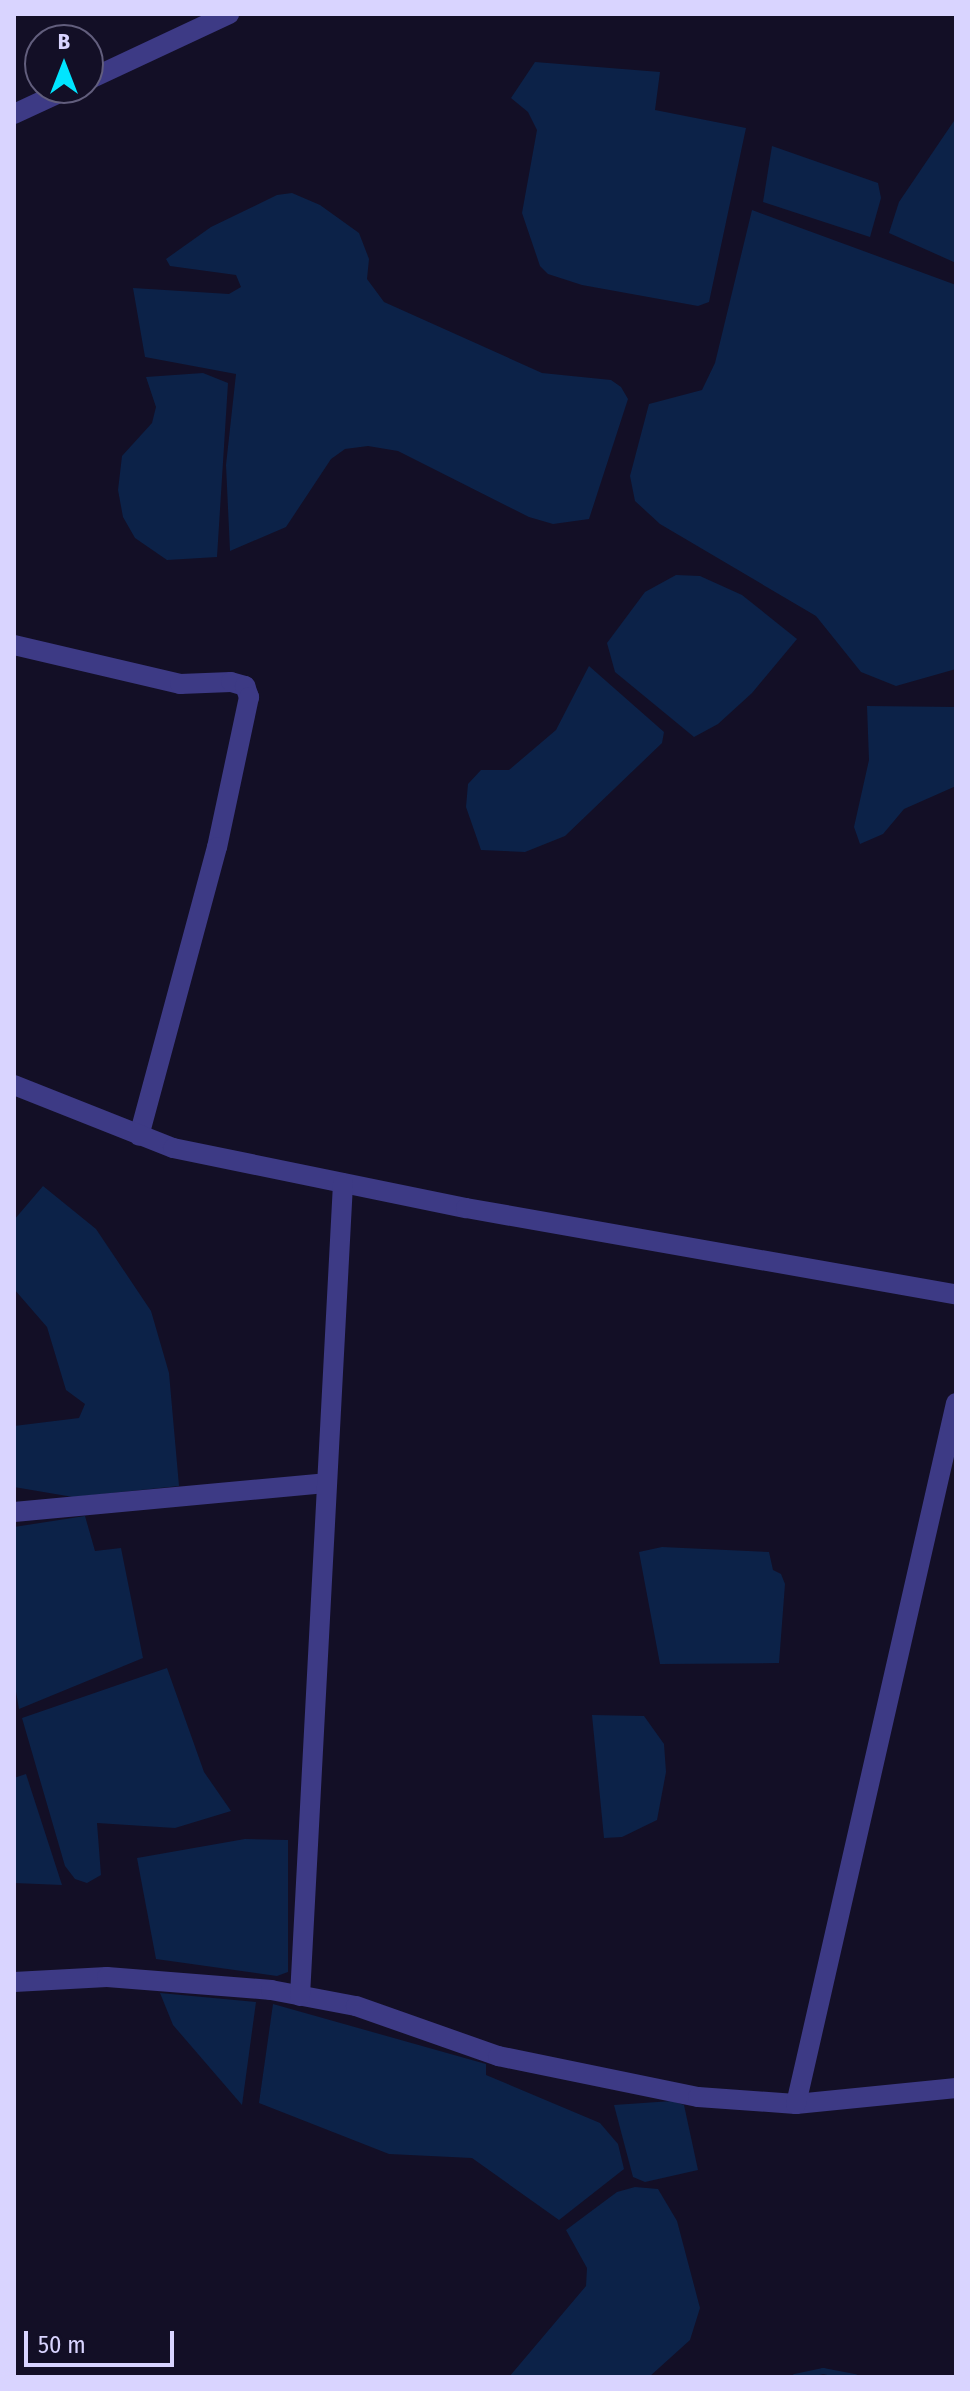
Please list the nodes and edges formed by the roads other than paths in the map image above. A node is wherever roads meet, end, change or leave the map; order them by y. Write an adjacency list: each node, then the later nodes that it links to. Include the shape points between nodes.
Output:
1 (229, 14): 2 (street)
2 (104, 73)
3 (36, 104): 4 (street)
4 (14, 114)
5 (14, 645): 7 (street, via 180,684 231,682 245,686 249,697 217,847)
6 (14, 1085): 7 (street)
7 (139, 1136): 8 (street, via 173,1148)
8 (343, 1183): 9 (street); 11 (street)
9 (956, 1294)
10 (956, 1403): 16 (street)
11 (326, 1483): 12 (street); 14 (street)
12 (14, 1512)
13 (14, 1982): 14 (street, via 107,1977)
14 (300, 1996): 16 (street, via 356,2006 498,2056 698,2097)
15 (956, 2088): 16 (street)
16 (796, 2104)

